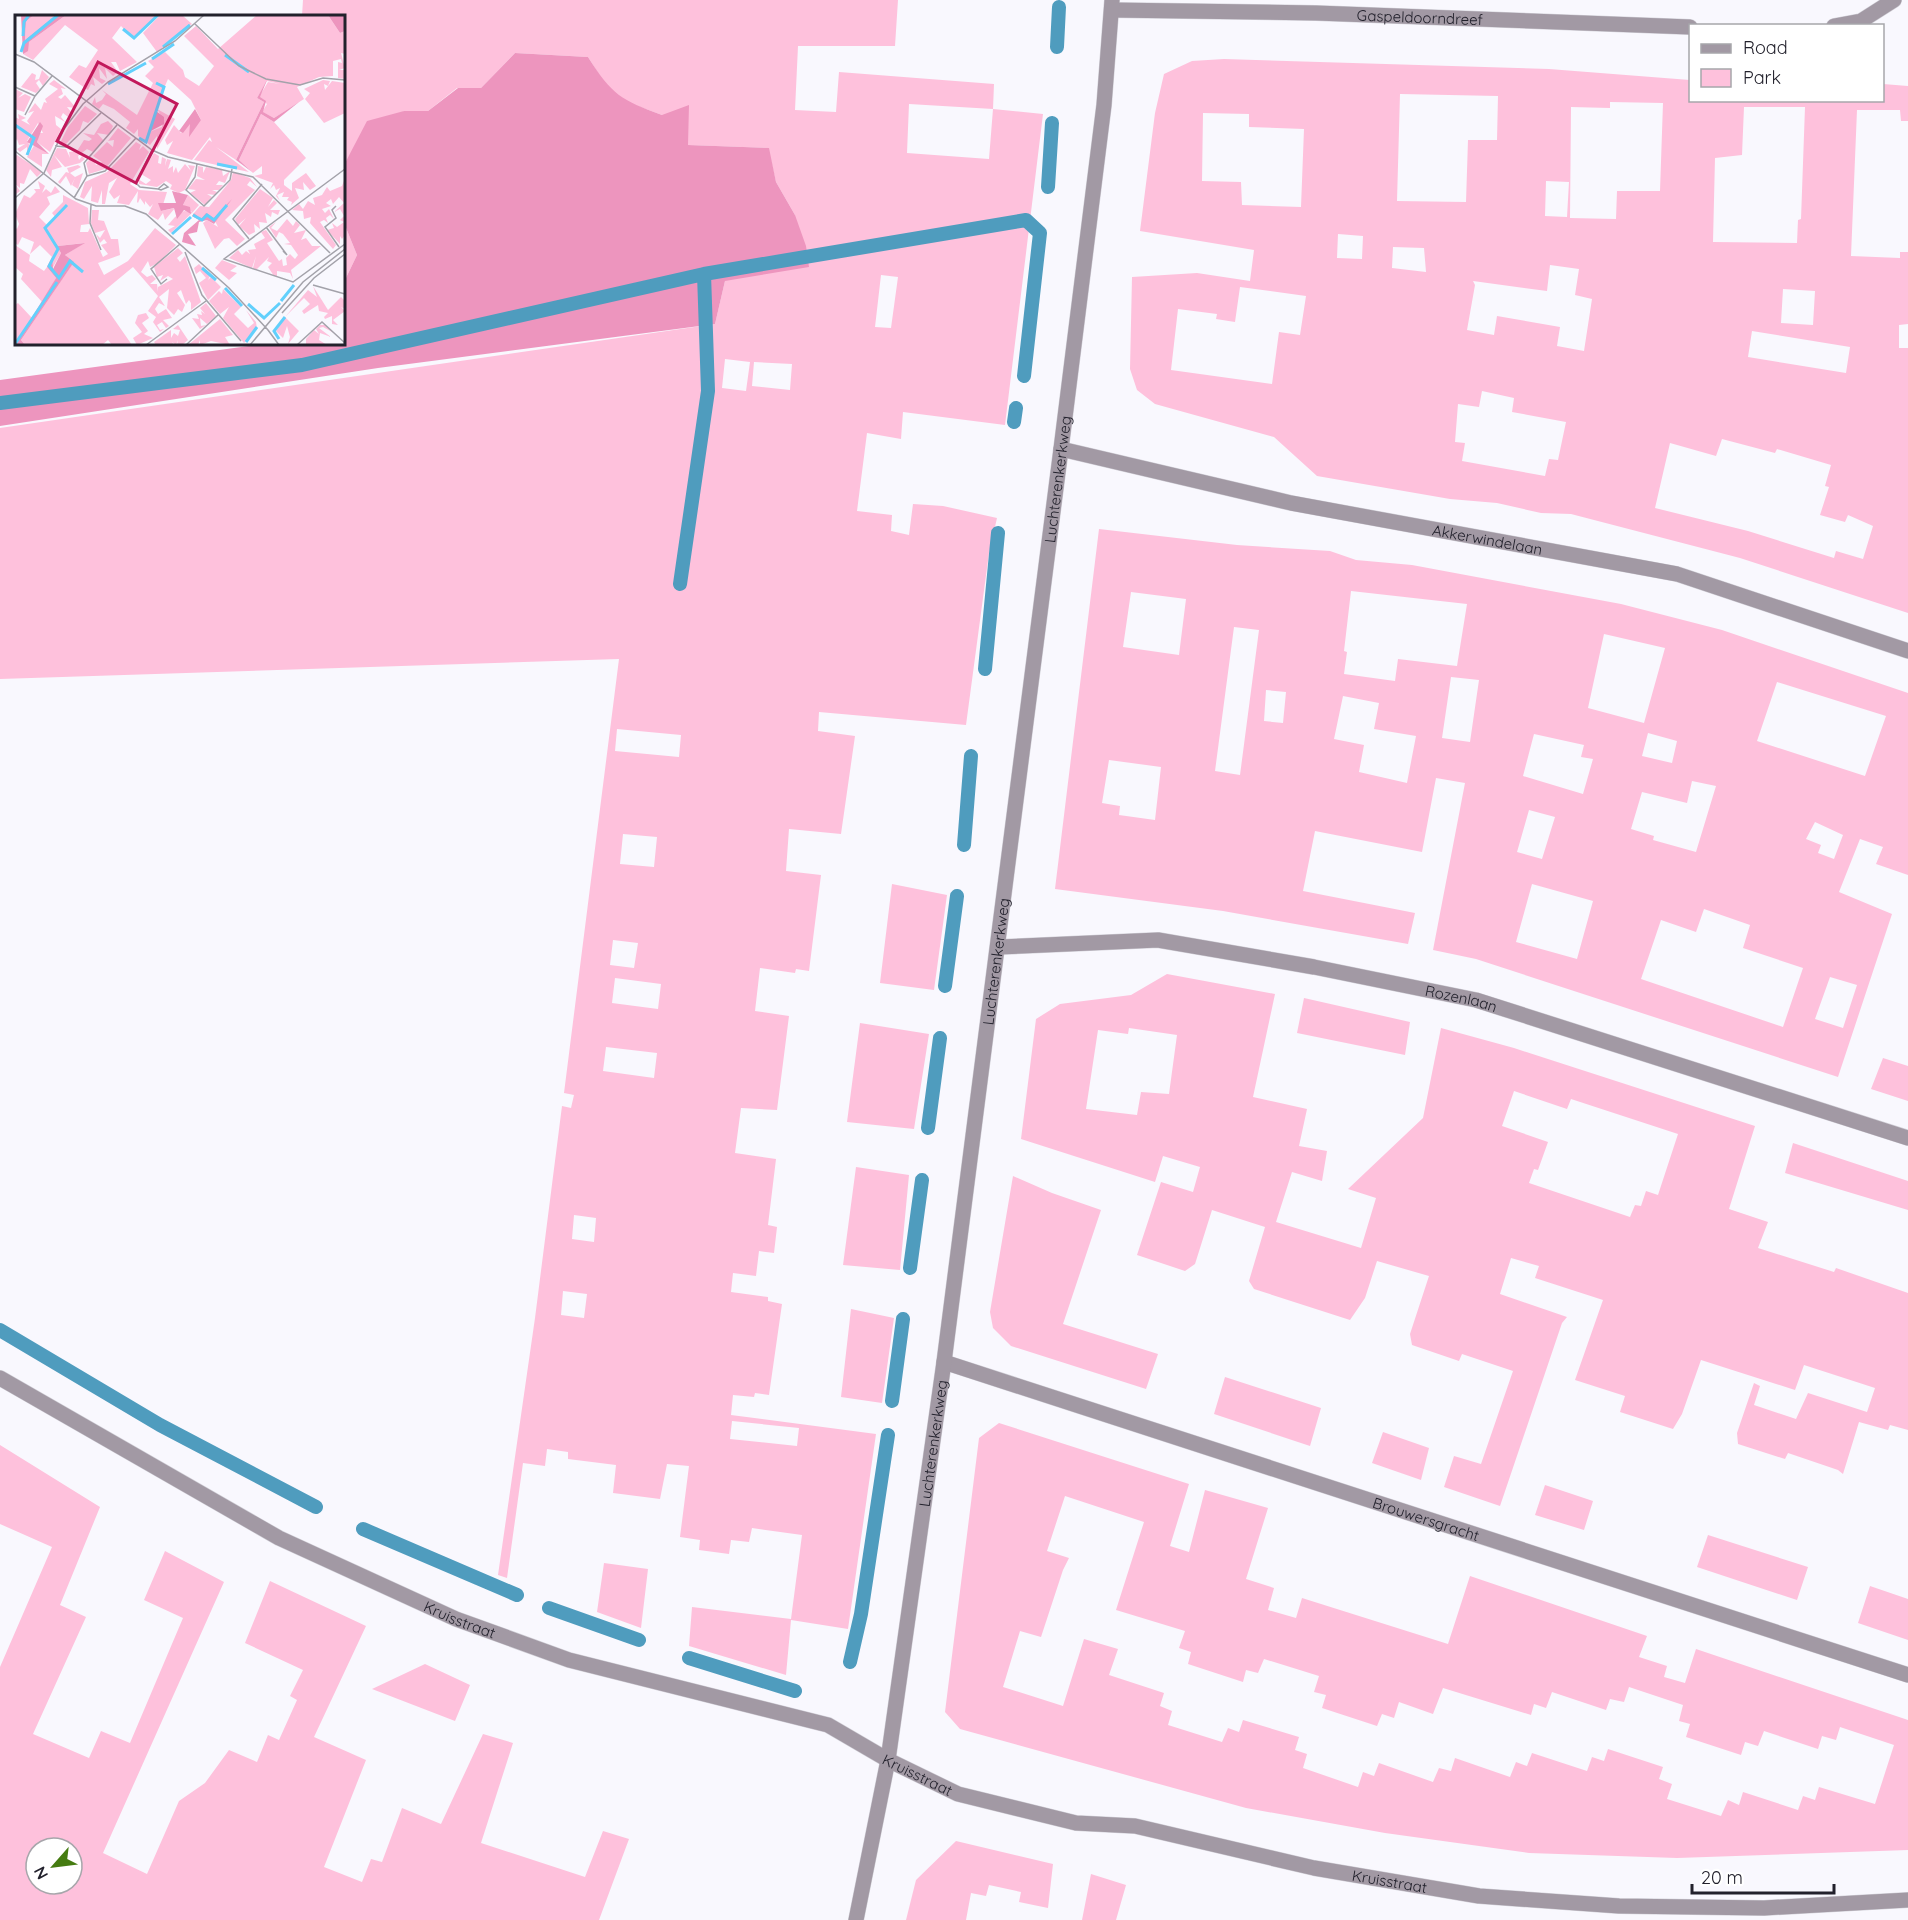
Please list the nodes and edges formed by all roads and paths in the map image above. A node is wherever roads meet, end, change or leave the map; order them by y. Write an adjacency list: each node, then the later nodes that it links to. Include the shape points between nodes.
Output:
1 (1894, 0): 3 (street, via 1861,21)
2 (1112, 5): 4 (street, Gaspeldoorndreef); 5 (street, Luchterenkerkweg, via 1104,105)
3 (1845, 24)
4 (1689, 27)
5 (1061, 449): 6 (street, Akkerwindelaan, via 1292,503 1677,574); 7 (street, Luchterenkerkweg)
6 (1908, 651)
7 (999, 947): 8 (street, Rozenlaan, via 1158,940 1476,1000); 9 (street, Luchterenkerkweg)
8 (1908, 1138)
9 (944, 1362): 11 (street, Brouwersgracht); 12 (street, Luchterenkerkweg)
10 (0, 1378): 12 (street, Kruisstraat, via 279,1538 456,1619 568,1660 828,1725)
11 (1908, 1675)
12 (888, 1760): 13 (street, Kruisstraat, via 958,1794 1076,1822 1135,1826 1314,1868 1479,1896 1619,1906 1764,1908); 14 (street, Luchterenkerkweg)
13 (1908, 1900)
14 (856, 1920)

